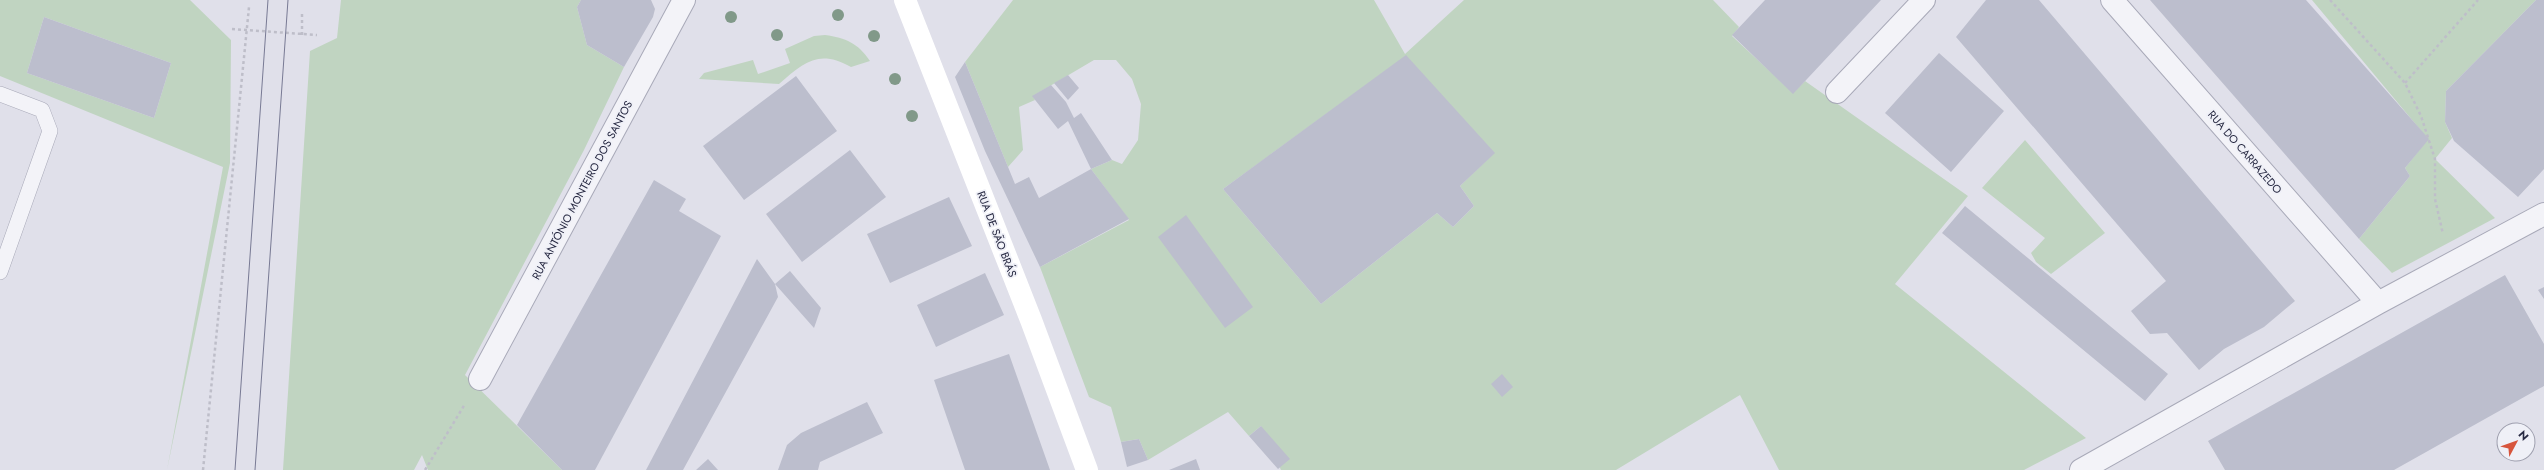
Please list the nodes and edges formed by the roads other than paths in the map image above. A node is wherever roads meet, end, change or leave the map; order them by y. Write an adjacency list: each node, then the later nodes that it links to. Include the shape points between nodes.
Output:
1 (684, 0): 10 (street, RUA ANTÓNIO MONTEIRO DOS SANTOS)
2 (905, 0): 11 (street, RUA DE SÃO BRÁS)
3 (1924, 0): 5 (street)
4 (2112, 0): 9 (street, RUA DO CARRAZEDO)
5 (1837, 92)
6 (0, 94): 8 (lane, via 42,110 50,131)
7 (2544, 214): 9 (street)
8 (0, 272)
9 (2378, 303): 12 (street)
10 (480, 379)
11 (1087, 470)
12 (2081, 470)

